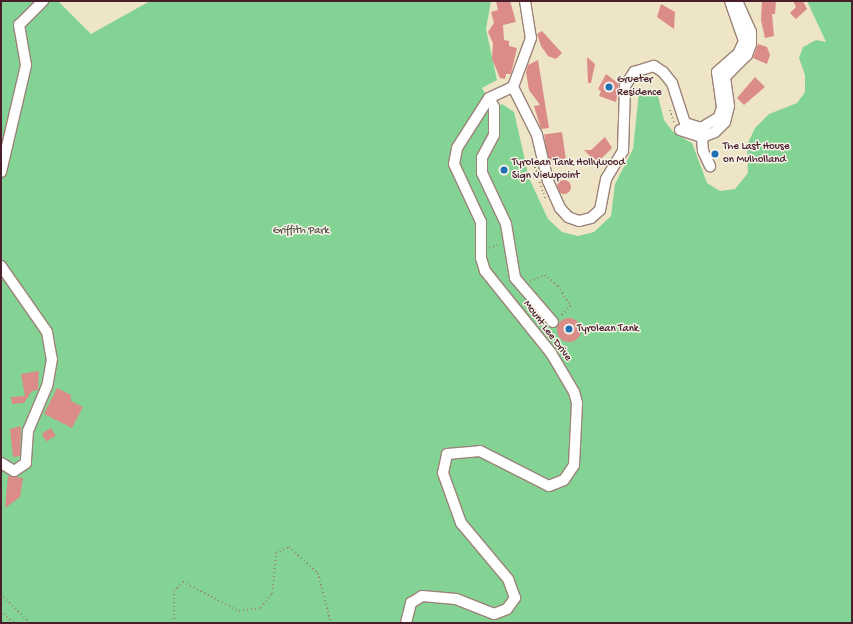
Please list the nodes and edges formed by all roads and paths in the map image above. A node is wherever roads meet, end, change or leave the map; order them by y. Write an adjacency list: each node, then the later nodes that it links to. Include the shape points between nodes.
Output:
1 (525, 1): 5 (street, via 531,38)
2 (730, 1): 5 (street, via 744,41 738,54 717,72 722,107 719,118 701,128 685,122 672,83 663,72 654,66 634,72 625,86 622,151 606,179 600,210 591,218 573,220 560,208 548,181 537,136)
3 (737, 1): 9 (street, via 751,32 751,44 747,55 725,77 729,106 725,122 715,132)
4 (40, 3): 12 (street, via 19,26 26,65)
5 (513, 87): 6 (street)
6 (489, 98): 14 (street, Mount Lee Drive, via 453,159 462,188 481,222); 15 (street, via 495,111 494,135 480,168 506,224)
7 (669, 104): 8 (path)
8 (680, 130): 9 (street)
9 (702, 137): 11 (street, via 703,151)
10 (534, 162): 13 (path, via 535,176)
11 (710, 166)
12 (1, 172)
13 (548, 205)
14 (481, 252): 15 (path, via 500,245 500,242); 26 (street, Mount Lee Drive, via 485,271 551,353 574,392 577,403 574,465 564,480 548,486 480,451 448,454 443,473 461,523 508,579 515,598 507,610 494,614 456,599 422,596 411,604)
15 (509, 254): 18 (street, via 519,285)
16 (1, 266): 19 (street, via 47,332 52,359 47,386 28,431 26,464 14,470)
17 (528, 282): 18 (path, via 545,275 570,303 565,315)
18 (553, 322)
19 (1, 463)
20 (1, 594): 23 (path)
21 (1, 611): 22 (path)
22 (14, 623)
23 (30, 623)
24 (174, 623): 25 (path, via 174,591 183,582 240,611 261,608 272,593 276,553 289,547 318,573)
25 (331, 623)
26 (406, 623)

